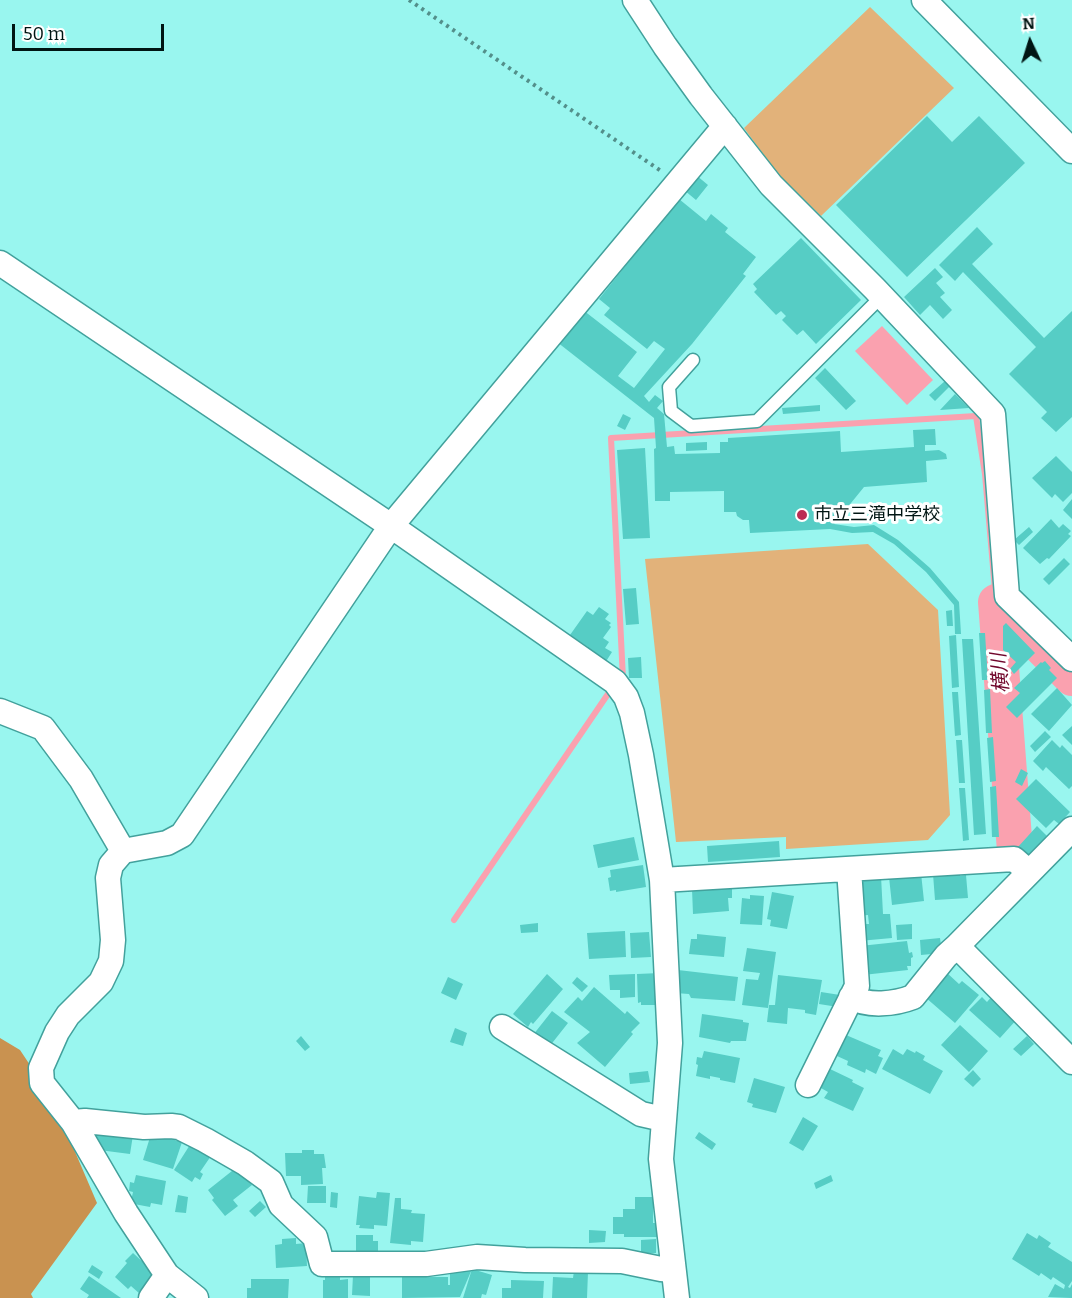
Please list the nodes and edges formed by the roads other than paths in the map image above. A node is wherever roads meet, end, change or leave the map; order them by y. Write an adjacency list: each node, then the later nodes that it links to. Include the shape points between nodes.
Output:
1 (635, 0): 3 (street, via 664,46)
2 (924, 0): 4 (street)
3 (725, 126): 6 (street, via 771,185); 8 (street)
4 (1072, 151)
5 (0, 263): 8 (street)
6 (881, 297): 7 (lane, via 757,421 691,426 671,411 669,387); 9 (street, via 993,414 1007,596)
7 (693, 360)
8 (391, 526): 12 (street, via 182,834 167,843); 15 (street, via 615,682 632,713)
9 (1072, 659)
10 (0, 711): 12 (street, via 43,729 76,770)
11 (1072, 829): 14 (street)
12 (123, 851): 22 (street, via 111,865 108,878 111,961 101,982 63,1021 41,1068 42,1083)
13 (849, 869): 14 (street, via 1014,859); 15 (street); 17 (street, via 857,980)
14 (1029, 872): 16 (street)
15 (662, 880): 21 (street, via 670,1043)
16 (957, 946): 17 (street, via 913,998 865,1003); 19 (street)
17 (851, 997): 20 (street)
18 (502, 1027): 21 (street, via 641,1114)
19 (1072, 1062)
20 (808, 1085)
21 (663, 1119): 23 (street, via 661,1159)
22 (73, 1122): 23 (street, via 179,1127 205,1140 271,1182 281,1205 315,1237 322,1264 426,1264 477,1257 622,1261); 24 (street)
23 (673, 1270): 27 (street)
24 (167, 1275): 25 (street); 26 (street)
25 (151, 1298)
26 (196, 1298)
27 (677, 1298)

